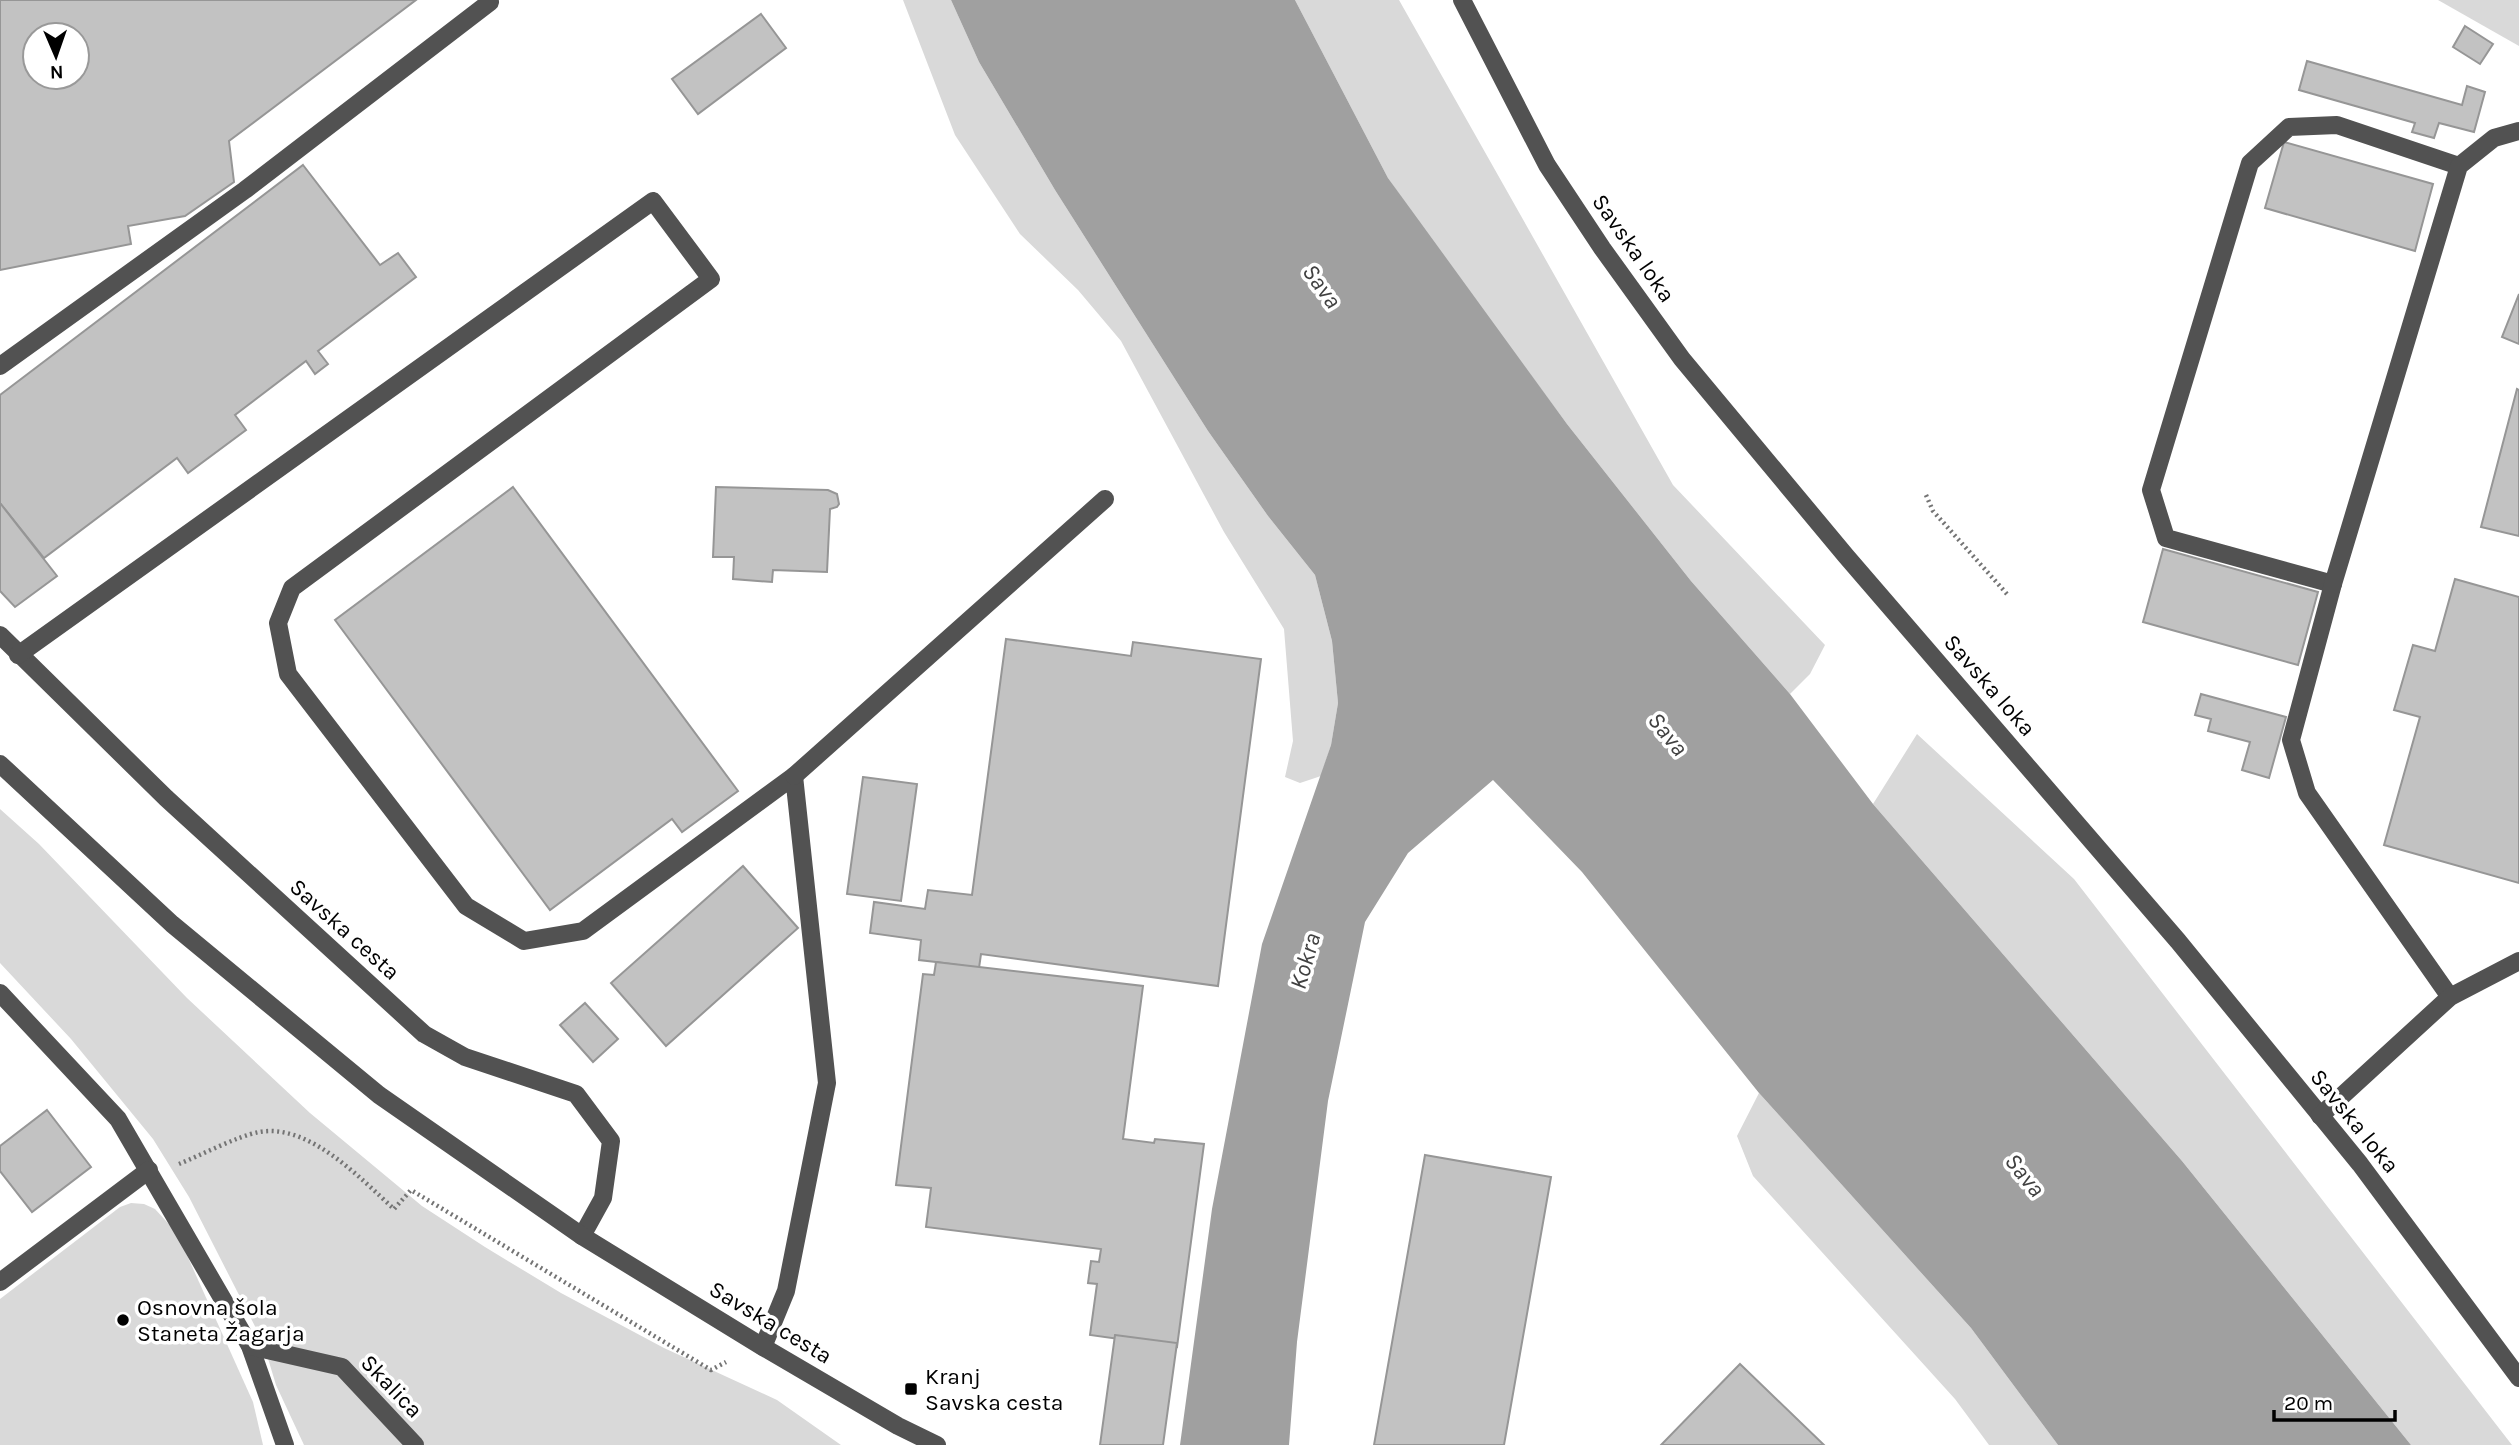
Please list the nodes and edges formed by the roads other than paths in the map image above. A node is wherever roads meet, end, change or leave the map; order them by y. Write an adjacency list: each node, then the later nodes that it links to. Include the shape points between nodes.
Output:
1 (488, 0): 5 (street, via 245,190)
2 (1462, 0): 15 (street, Savska loka, via 1547,165 1682,359 2178,941)
3 (2519, 131): 4 (street, via 2494,138)
4 (2459, 166): 7 (street); 7 (street, via 2337,125 2289,127 2250,163 2154,477 2151,490 2166,538)
5 (0, 366)
6 (1105, 499): 11 (street)
7 (2333, 584): 14 (street, via 2291,740 2307,793)
8 (0, 635): 9 (street, Savska cesta)
9 (18, 655): 11 (street, via 653,201 711,279 292,588 278,623 288,674 466,906 524,941 583,931); 17 (street, Savska cesta, via 166,798 424,1034 465,1057 576,1094 611,1141 603,1198)
10 (0, 764): 17 (street, Savska cesta, via 173,924 379,1095)
11 (794, 776): 20 (street, via 827,1083 786,1291)
12 (2519, 961): 14 (street)
13 (0, 993): 16 (street, via 118,1119)
14 (2450, 997): 15 (street)
15 (2320, 1116): 21 (street, Savska loka)
16 (149, 1170): 18 (street); 19 (street)
17 (582, 1236): 20 (street, Savska cesta)
18 (0, 1282)
19 (250, 1346): 22 (street); 23 (street, Skalica, via 342,1367)
20 (763, 1347): 24 (street, Savska cesta)
21 (2519, 1378)
22 (285, 1445)
23 (415, 1445)
24 (937, 1445)

